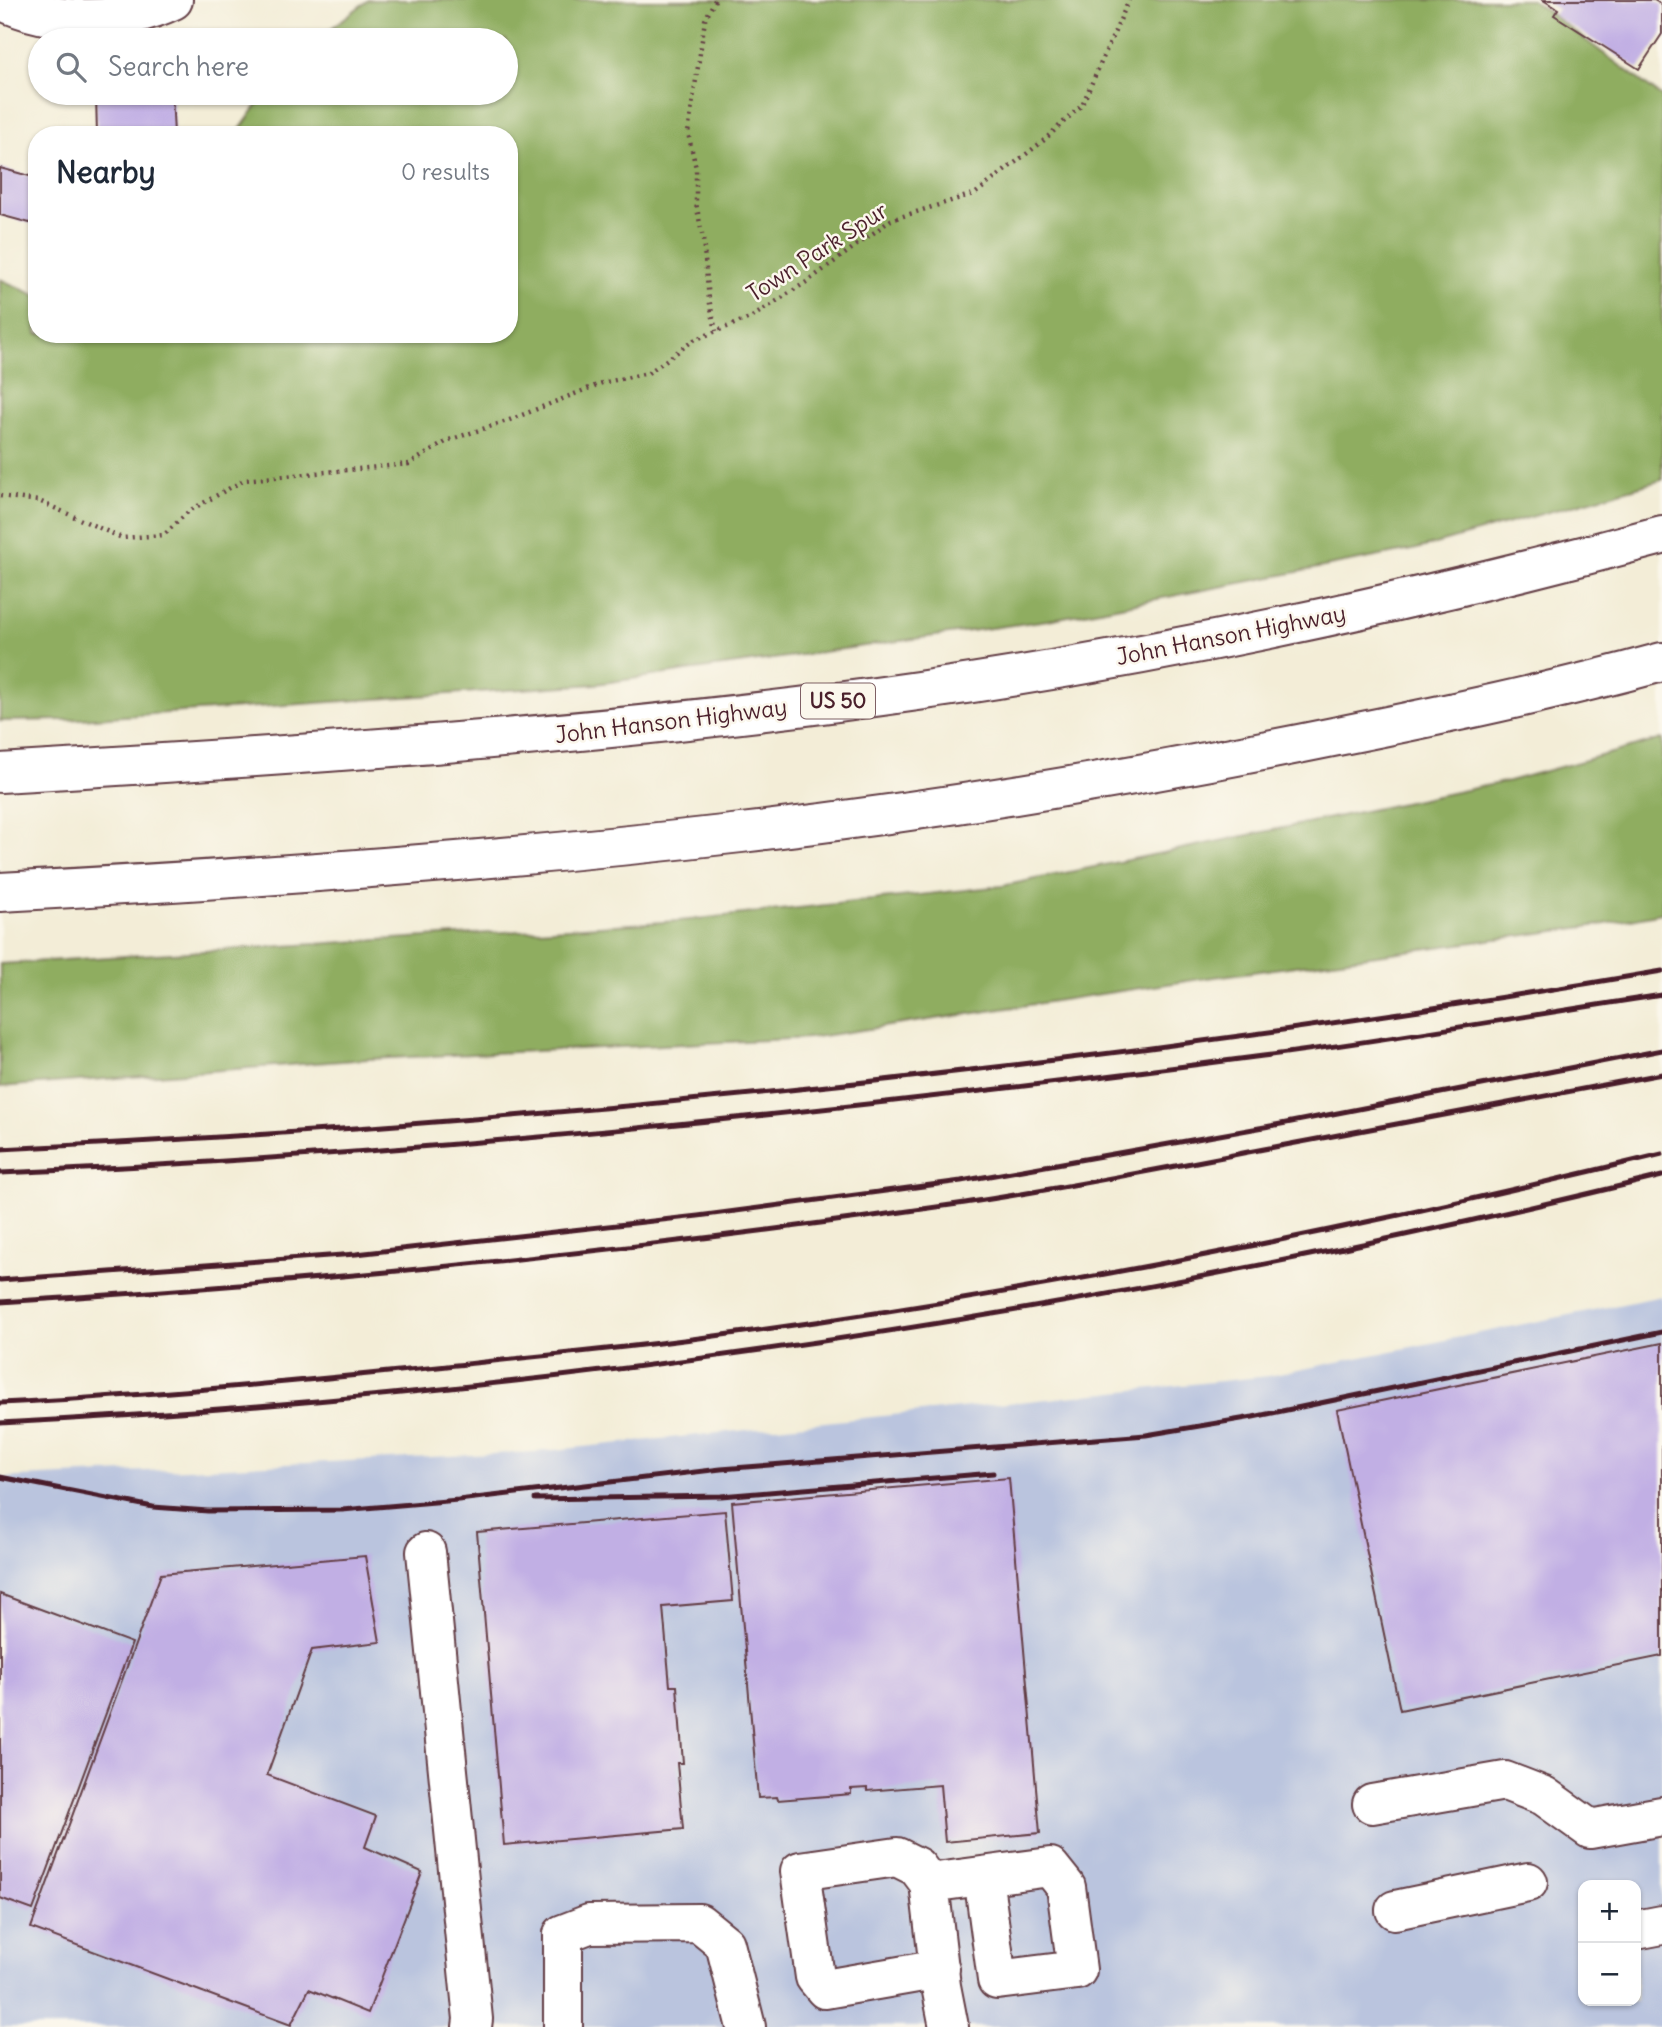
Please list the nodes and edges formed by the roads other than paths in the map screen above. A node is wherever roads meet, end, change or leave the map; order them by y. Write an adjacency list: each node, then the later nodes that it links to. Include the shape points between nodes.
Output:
1 (1, 0): 2 (main road, via 64,18 107,18)
2 (173, 0)
3 (1662, 535): 5 (main road, John Hanson Highway / US 50, via 1418,597 1285,625 916,692 537,737)
4 (1662, 662): 6 (main road, via 1516,699 1347,734 983,800 626,845 244,878)
5 (0, 773)
6 (0, 892)
7 (426, 1552): 17 (main road)
8 (1372, 1804): 9 (main road, via 1506,1781 1544,1796 1590,1829)
9 (1662, 1815)
10 (983, 1876): 12 (main road)
11 (1528, 1882): 13 (main road)
12 (929, 1883): 16 (main road); 16 (main road, via 917,1867 897,1857 800,1871 815,1977 825,1989)
13 (1395, 1910)
14 (1662, 1925): 15 (main road)
15 (1641, 1929)
16 (940, 1969): 22 (main road)
17 (472, 2027)
18 (563, 2027): 21 (main road, via 563,1934 589,1924 685,1923 699,1923 725,1944)
19 (712, 2027): 20 (main road)
20 (725, 2027)
21 (746, 2027)
22 (949, 2027)

